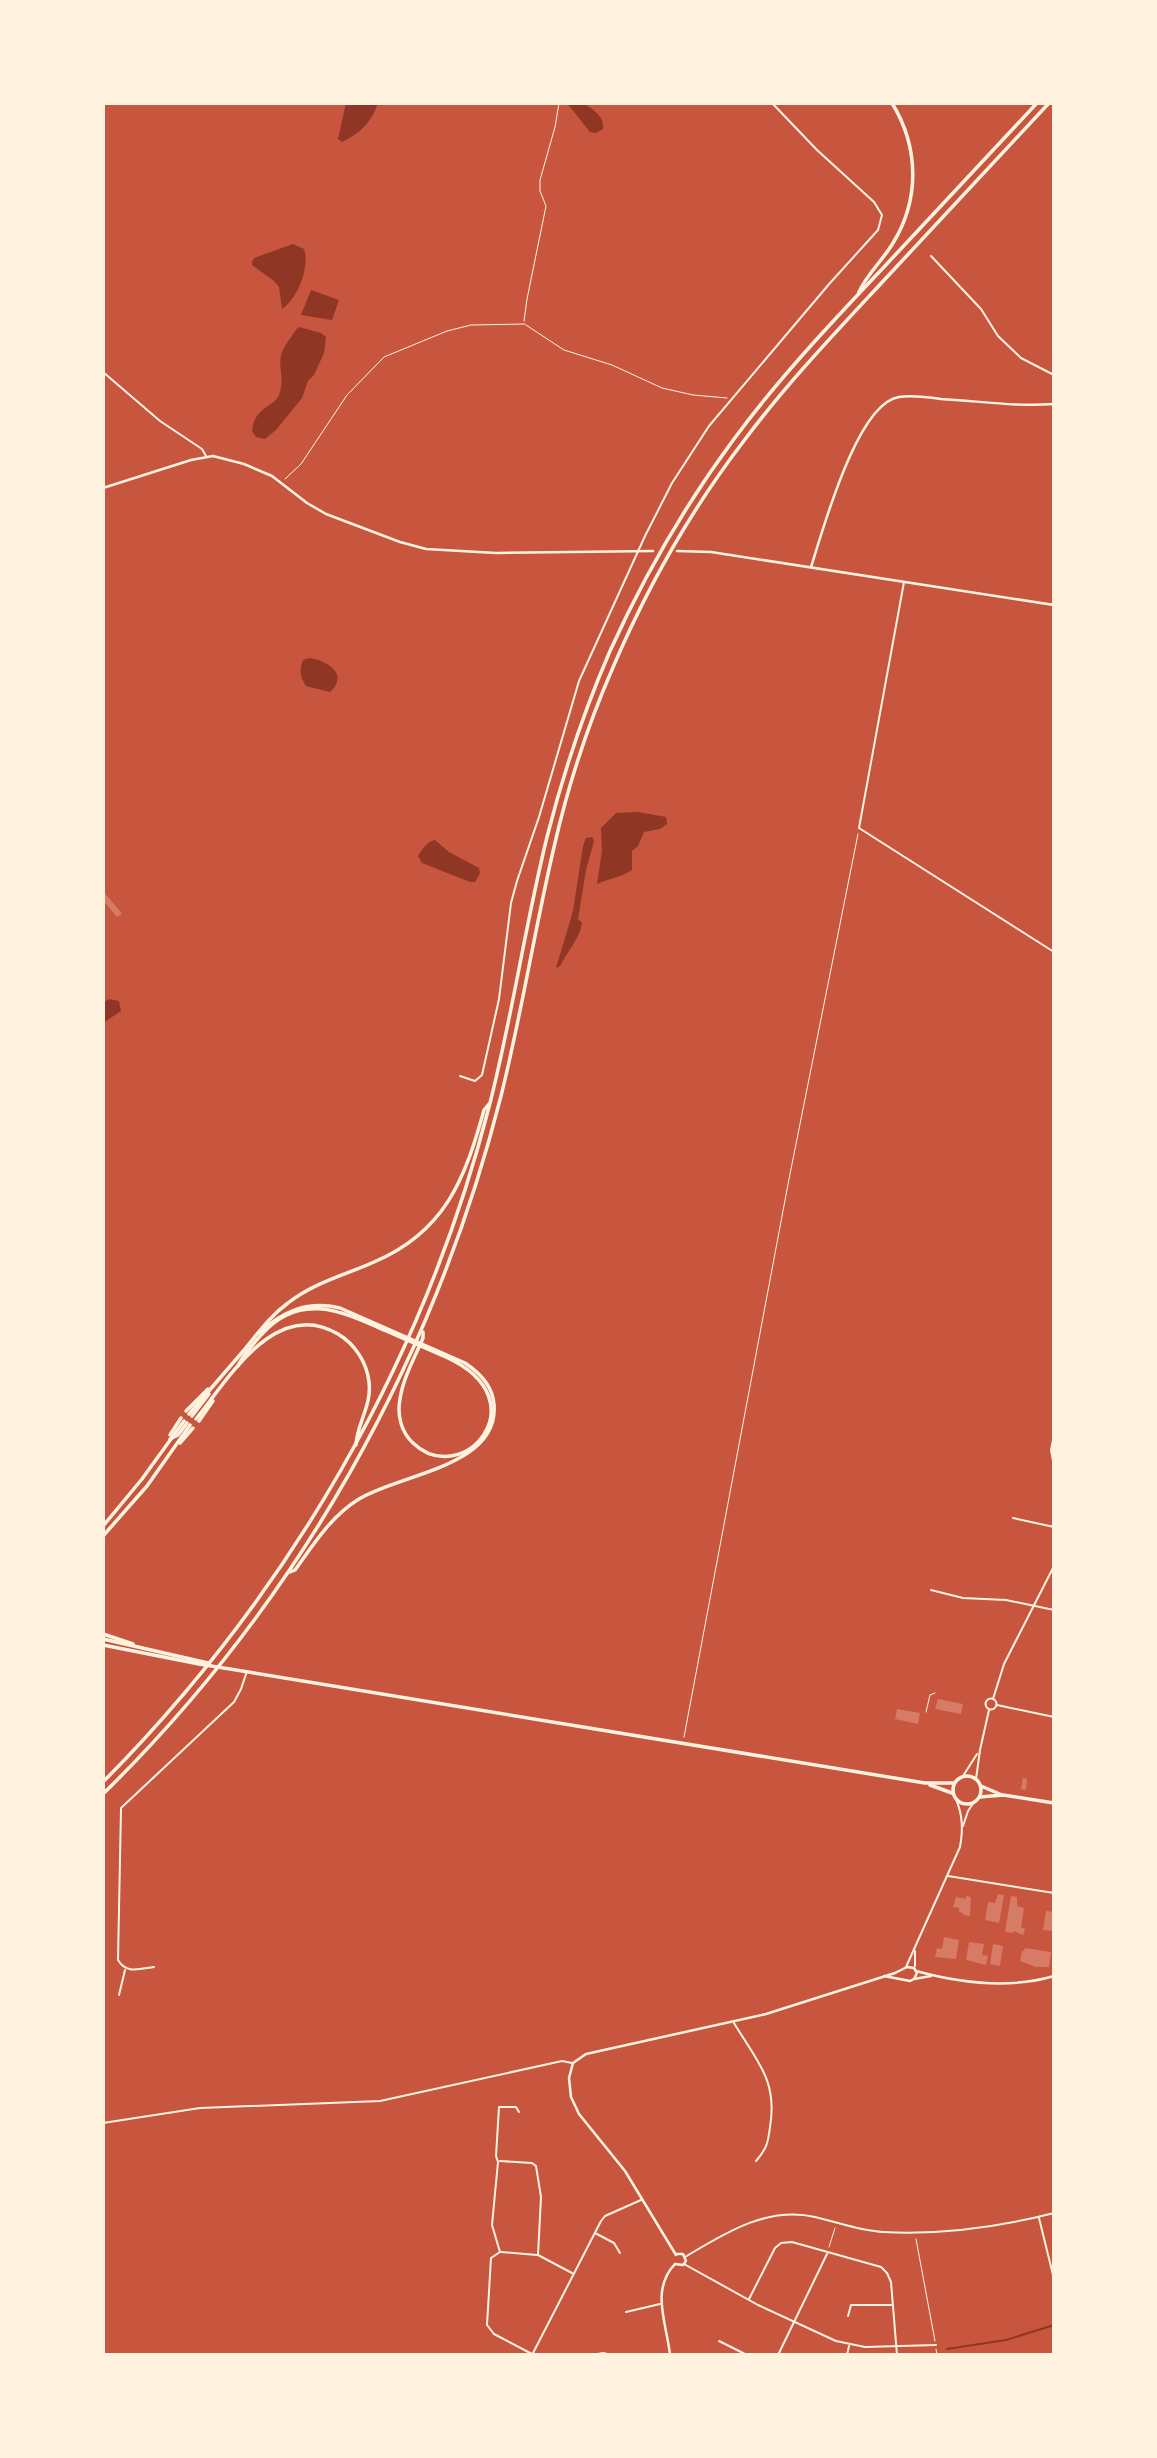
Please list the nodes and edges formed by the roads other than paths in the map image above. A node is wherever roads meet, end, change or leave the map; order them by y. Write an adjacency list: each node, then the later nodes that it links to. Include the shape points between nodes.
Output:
1 (772, 103): 12 (street, via 874,202 882,215 878,230 709,426 672,483)
2 (892, 103): 6 (main road, via 911,149 910,201 901,229)
3 (1037, 103): 6 (main road)
4 (1049, 103): 23 (main road, via 777,399 704,498 645,598 594,713 568,793 491,1134 462,1226)
5 (931, 256): 8 (street, via 1021,358)
6 (858, 295): 20 (main road, via 777,384 717,462 663,548 615,641 556,802)
7 (103, 372): 10 (street)
8 (1054, 375)
9 (1054, 404): 15 (street, via 902,396 882,403 861,430)
10 (206, 456): 11 (street); 12 (street, via 244,464 326,514 426,549 496,553)
11 (103, 488)
12 (640, 550): 13 (street); 19 (street, via 579,681 517,881 482,1075 475,1081)
13 (653, 551)
14 (677, 551): 15 (street)
15 (811, 567): 16 (street)
16 (905, 581): 17 (street); 18 (street, via 859,828)
17 (1054, 604)
18 (1054, 952)
19 (460, 1076)
20 (490, 1102): 21 (main road, via 458,1186 426,1229 385,1257 304,1292 275,1312); 26 (main road, via 458,1210 420,1311)
21 (258, 1333): 22 (main road, via 192,1416); 34 (main road, via 299,1307 340,1308 465,1363 482,1376 493,1400 491,1427 475,1450 357,1500 336,1517)
22 (238, 1366): 23 (main road, via 266,1329 284,1316 310,1308 343,1312 456,1362 478,1377 488,1391 492,1409 480,1440 464,1452 443,1456 411,1441 399,1410); 26 (main road, via 262,1342 287,1327 313,1325 343,1337 363,1361 369,1380 367,1409)
23 (407, 1370): 34 (main road)
24 (1054, 1436): 28 (street)
25 (163, 1447): 27 (main road); 27 (main road, via 187,1423); 30 (main road)
26 (355, 1447): 51 (main road, via 292,1552 219,1651)
27 (171, 1453): 32 (main road)
28 (1054, 1466)
29 (1013, 1518): 31 (street)
30 (103, 1526)
31 (1054, 1527)
32 (103, 1536)
33 (1054, 1566): 36 (street)
34 (288, 1573): 56 (main road, via 209,1679)
35 (931, 1590): 36 (street)
36 (1033, 1605): 37 (street); 43 (street, via 1004,1664)
37 (1054, 1610)
38 (103, 1636): 40 (main road)
39 (103, 1645): 40 (main road)
40 (217, 1665): 41 (main road)
41 (247, 1671): 52 (main road); 68 (street, via 234,1702 121,1808 118,1960)
42 (935, 1693): 46 (lane, via 930,1695)
43 (993, 1699): 44 (street); 45 (street, via 986,1702)
44 (997, 1705): 45 (street); 47 (street)
45 (989, 1710): 48 (street)
46 (926, 1712)
47 (1054, 1717)
48 (980, 1750): 49 (street); 50 (street)
49 (963, 1776): 50 (main road); 53 (main road)
50 (976, 1779): 54 (main road)
51 (103, 1782)
52 (925, 1783): 53 (main road); 55 (main road)
53 (954, 1783): 55 (main road)
54 (981, 1786): 57 (main road); 58 (main road)
55 (953, 1793): 59 (main road)
56 (103, 1794)
57 (1003, 1796): 58 (main road); 61 (main road)
58 (979, 1797): 60 (main road)
59 (956, 1799): 60 (main road, via 964,1804); 62 (street)
60 (974, 1802): 62 (street)
61 (1054, 1804)
62 (962, 1827): 63 (street, via 960,1847)
63 (947, 1876): 64 (street); 65 (street)
64 (1054, 1894)
65 (915, 1946): 67 (street); 69 (street)
66 (154, 1967): 68 (street)
67 (905, 1968): 69 (street); 70 (street); 73 (street)
68 (125, 1969): 75 (street)
69 (915, 1970): 71 (street); 74 (street)
70 (884, 1976): 73 (street); 76 (street)
71 (934, 1976): 72 (street, via 1007,1984); 74 (street)
72 (1054, 1976)
73 (904, 1979): 74 (street)
74 (914, 1979)
75 (119, 1995)
76 (734, 2022): 77 (street, via 586,2054); 80 (street, via 764,2068 774,2108 767,2148)
77 (573, 2063): 79 (street, via 562,2061 380,2101 200,2108); 82 (street, via 571,2097 579,2114 625,2171)
78 (519, 2112): 81 (street, via 512,2106 499,2107)
79 (103, 2123)
80 (756, 2161)
81 (498, 2162): 86 (street, via 492,2225); 89 (street, via 536,2166 541,2197)
82 (641, 2200): 85 (street, via 605,2216); 90 (street)
83 (1054, 2213): 84 (street)
84 (1039, 2217): 91 (street, via 915,2233 879,2232 798,2214 766,2217); 95 (street)
85 (594, 2233): 87 (street, via 614,2243); 94 (street)
86 (500, 2252): 89 (street); 106 (street, via 491,2258 488,2328)
87 (620, 2253)
88 (827, 2253): 96 (street, via 781,2243); 98 (street, via 881,2267 891,2282); 101 (street)
89 (538, 2255): 94 (street)
90 (676, 2255): 91 (street); 92 (street)
91 (685, 2257): 93 (street)
92 (675, 2264): 93 (street); 97 (street, via 662,2288)
93 (684, 2264): 96 (street)
94 (572, 2274): 106 (street)
95 (1054, 2279)
96 (749, 2300): 101 (street)
97 (661, 2304): 99 (street); 109 (street)
98 (892, 2305): 100 (street, via 851,2305); 105 (street)
99 (626, 2312)
100 (848, 2316)
101 (793, 2322): 103 (street); 111 (street)
102 (719, 2341): 110 (street)
103 (849, 2345): 105 (street); 112 (street)
104 (936, 2345): 105 (street)
105 (896, 2346): 113 (street)
106 (532, 2354)
107 (592, 2355): 108 (street)
108 (612, 2355)
109 (670, 2355)
110 (747, 2355)
111 (778, 2355)
112 (847, 2355)
113 (897, 2355)

